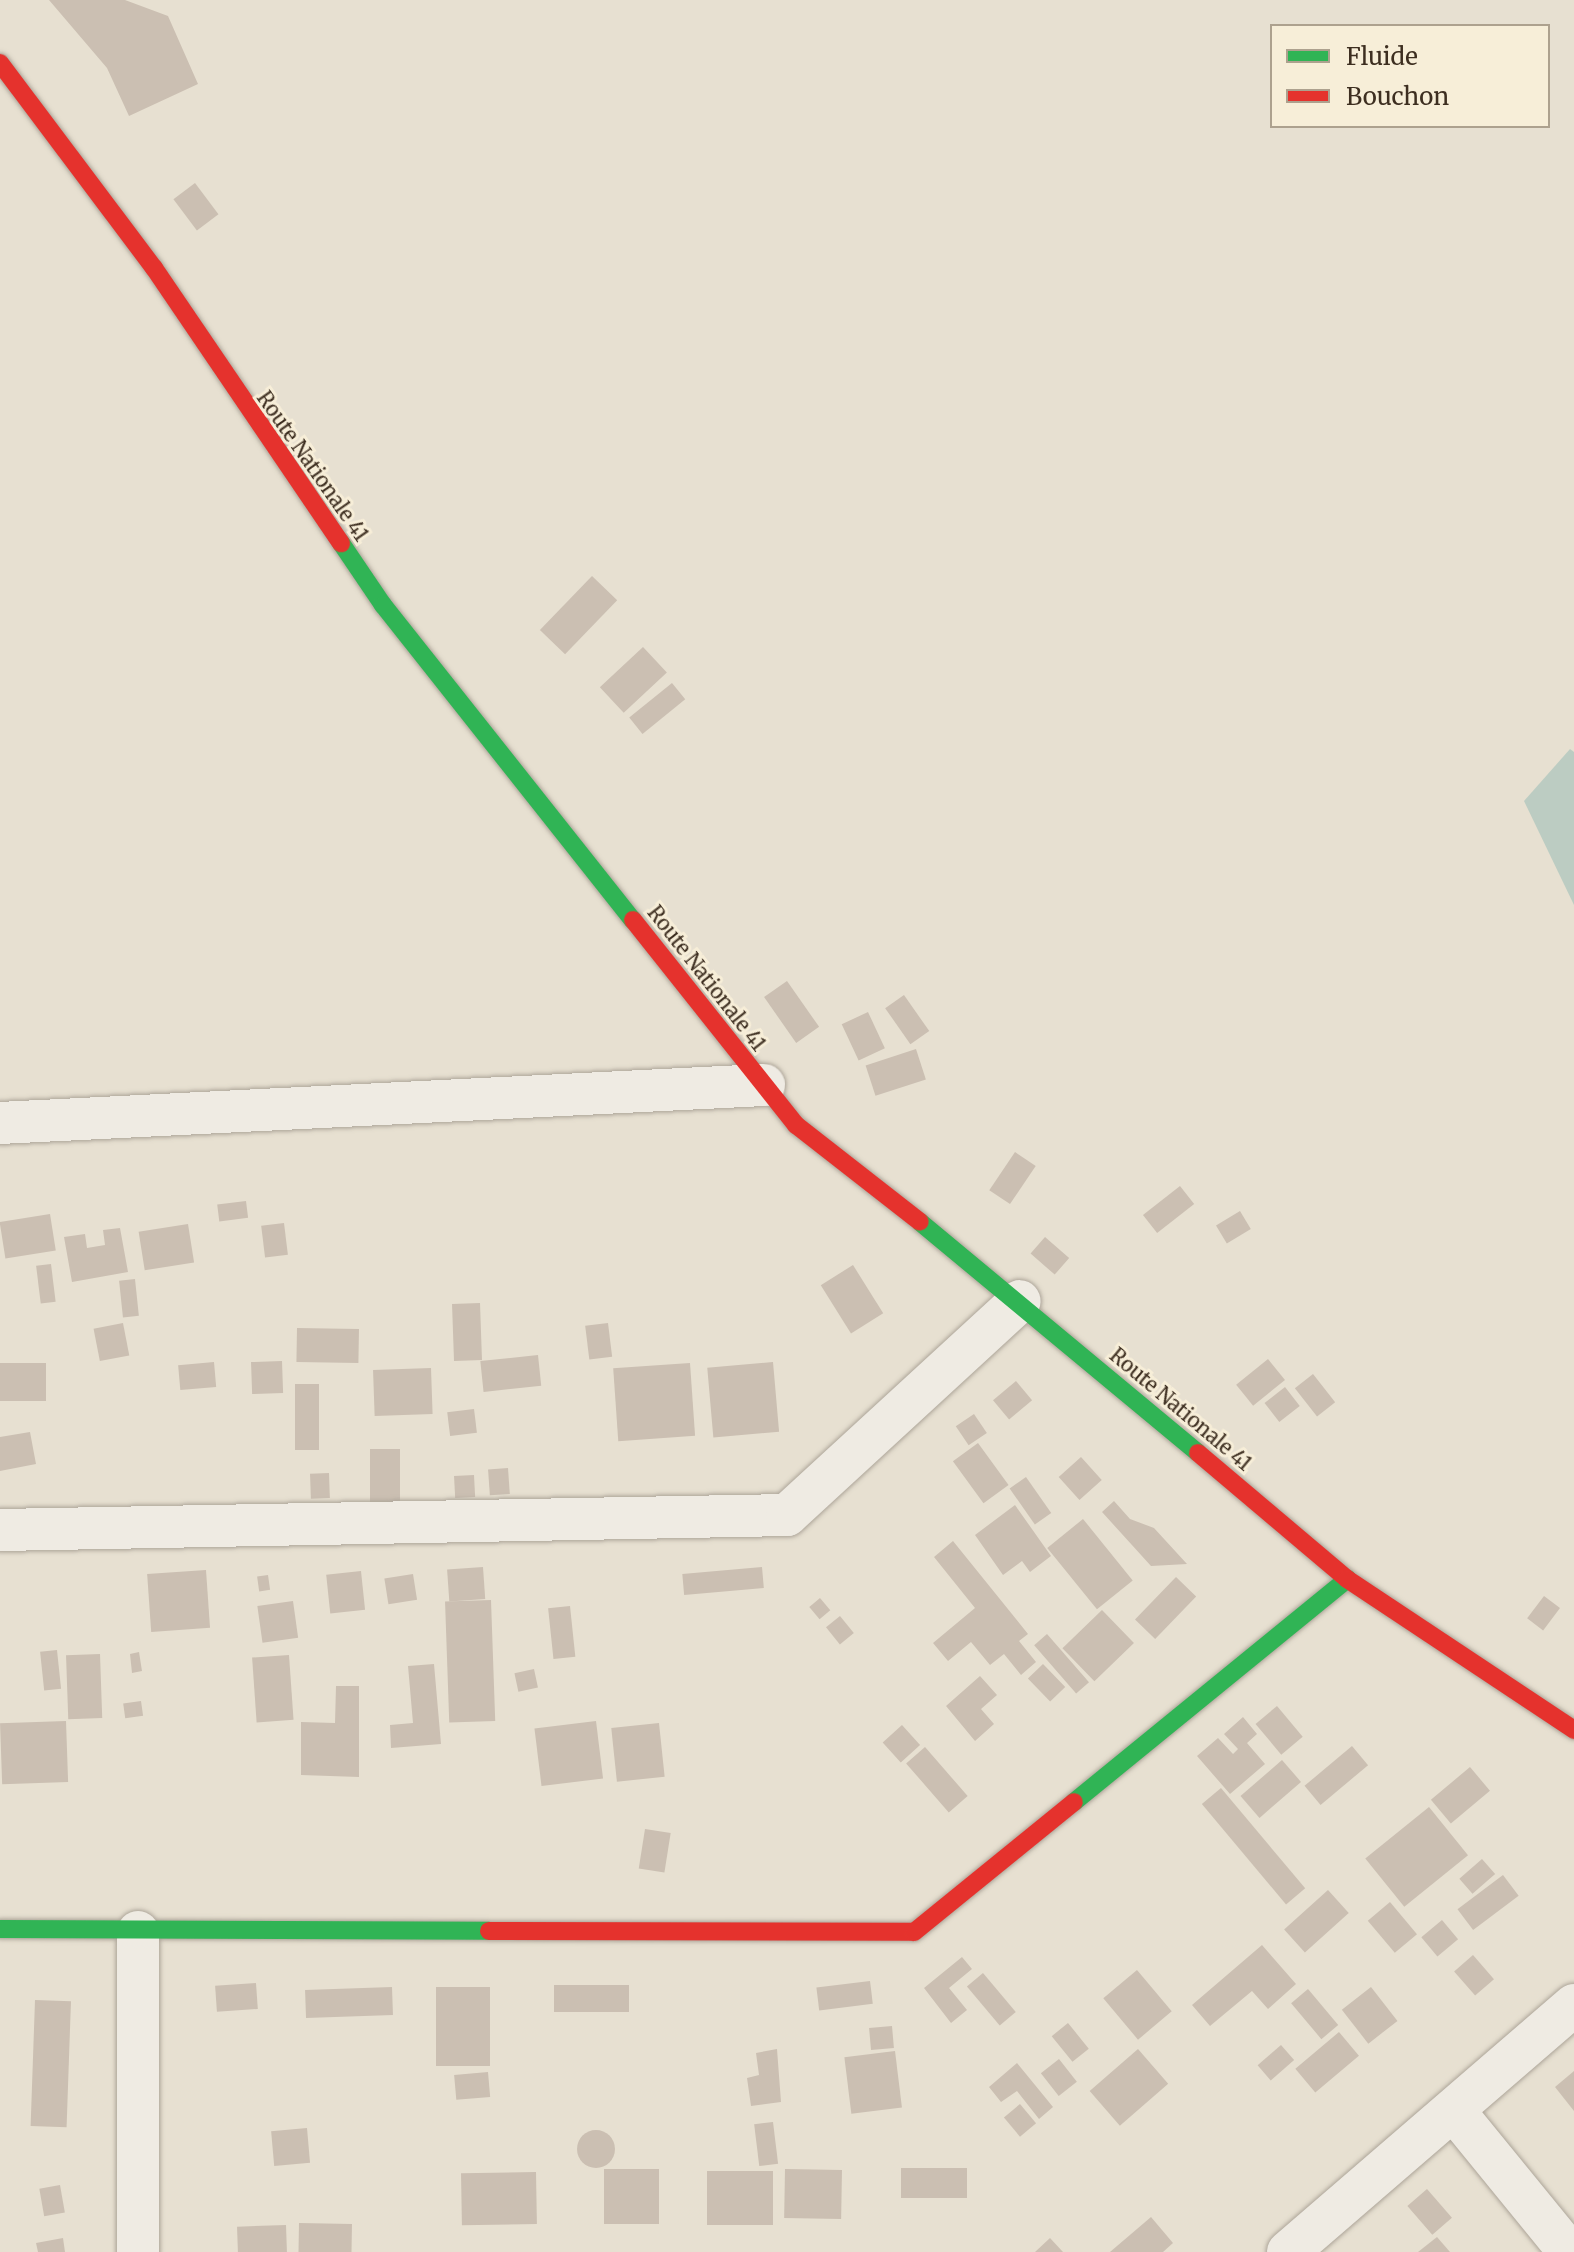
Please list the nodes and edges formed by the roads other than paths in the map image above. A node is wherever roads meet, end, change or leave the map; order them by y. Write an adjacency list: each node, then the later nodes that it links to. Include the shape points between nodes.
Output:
1 (0, 63): 2 (street, Route Nationale 41, via 154,268 383,605)
2 (764, 1085): 3 (street); 4 (street, Route Nationale 41, via 796,1125)
3 (0, 1123)
4 (1020, 1301): 5 (street, via 787,1515); 6 (street, Route Nationale 41)
5 (0, 1530)
6 (1347, 1579): 7 (street, Route Nationale 41); 9 (street, via 914,1932)
7 (1574, 1730)
8 (0, 1929): 9 (street)
9 (138, 1932): 12 (street)
10 (1574, 2005): 11 (street)
11 (1455, 2112): 13 (street); 14 (street)
12 (138, 2252)
13 (1288, 2252)
14 (1569, 2252)

